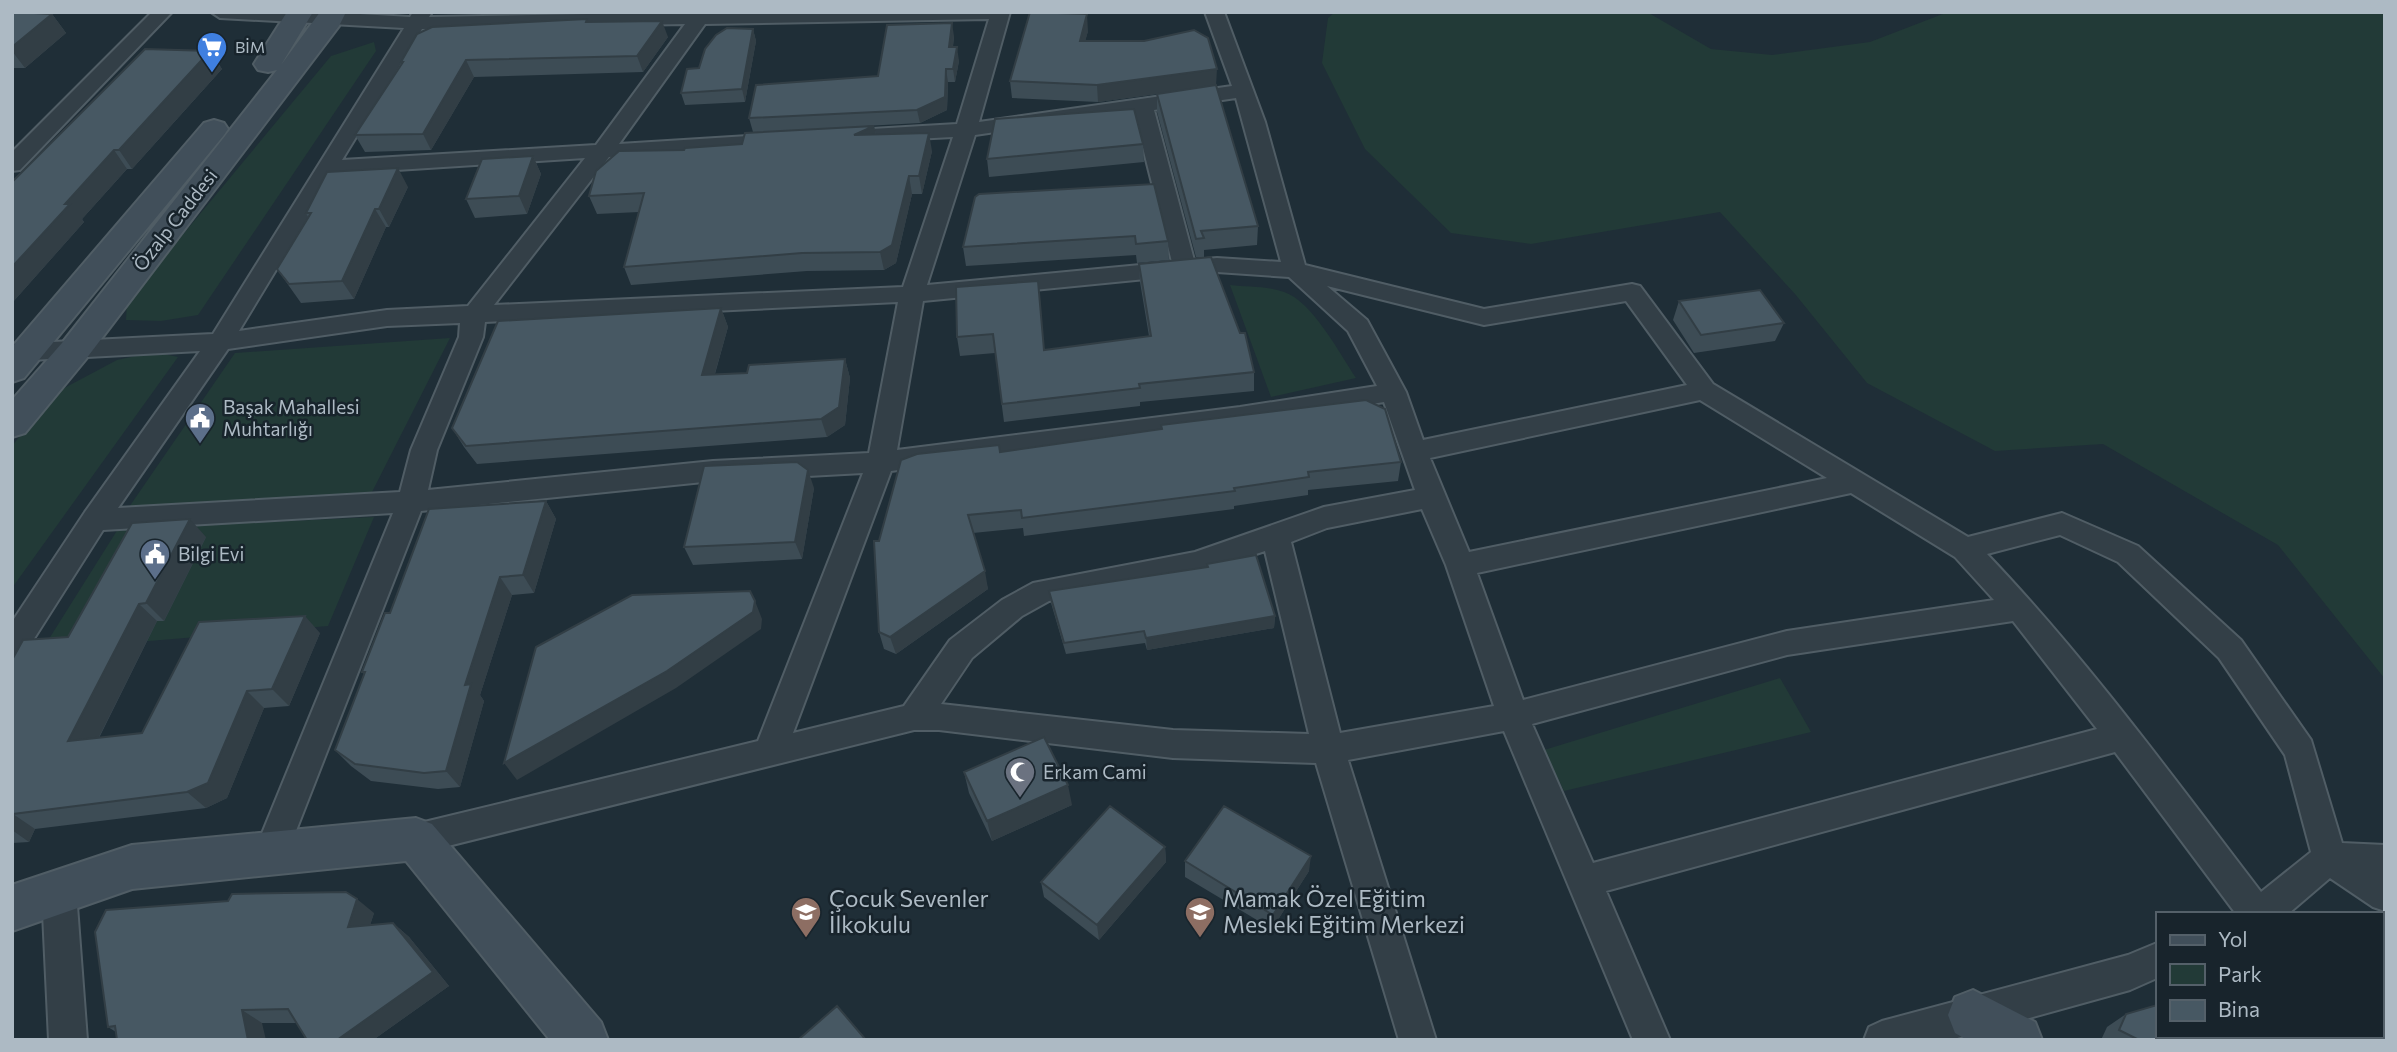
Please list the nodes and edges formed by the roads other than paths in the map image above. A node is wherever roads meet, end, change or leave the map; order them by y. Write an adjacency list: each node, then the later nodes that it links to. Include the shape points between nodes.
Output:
1 (163, 12): 13 (street)
2 (220, 12): 5 (street)
3 (1000, 12): 6 (street); 11 (street)
4 (1214, 12): 9 (street)
5 (299, 14): 7 (street); 23 (main road, Özalp Caddesi, via 270,62)
6 (703, 14): 8 (street); 12 (street)
7 (331, 16): 8 (street); 22 (main road, Özalp Caddesi)
8 (420, 17): 14 (street)
9 (1241, 91): 10 (street); 16 (street, via 1255,122)
10 (1142, 105): 11 (street); 15 (street)
11 (966, 130): 12 (street); 17 (street)
12 (604, 149): 14 (street); 19 (street)
13 (16, 157)
14 (326, 168): 21 (street)
15 (1185, 268): 16 (street, via 1217,265); 17 (street)
16 (1295, 270): 18 (street); 20 (street)
17 (912, 294): 19 (street); 28 (street)
18 (1395, 295): 20 (street); 24 (street, via 1484,317 1632,292)
19 (473, 316): 21 (street, via 387,318); 31 (street, via 471,337 424,450)
20 (1358, 326): 25 (street)
21 (220, 342): 22 (street); 32 (street)
22 (74, 351): 23 (street); 26 (main road, Özalp Caddesi)
23 (17, 358)
24 (1704, 390): 27 (street); 29 (street)
25 (1393, 392): 27 (street); 28 (street)
26 (12, 424)
27 (1416, 450): 30 (street)
28 (881, 462): 31 (street, via 713,471); 42 (street)
29 (1854, 482): 34 (street); 35 (street)
30 (1431, 497): 33 (street, via 1324,518); 35 (street)
31 (411, 502): 32 (street); 44 (street)
32 (95, 520): 37 (street)
33 (1276, 536): 39 (street, via 1196,563 1043,591 1012,608 961,649); 41 (street)
34 (1965, 549): 36 (street); 45 (street, via 2062,524 2127,554 2230,649 2300,750)
35 (1460, 565): 38 (street)
36 (2020, 608): 38 (street, via 1787,643); 40 (street)
37 (12, 647)
38 (1513, 716): 41 (street); 47 (street)
39 (914, 717): 41 (street, via 1173,744); 42 (street)
40 (2122, 736): 47 (street); 51 (street)
41 (1328, 750): 57 (street)
42 (770, 751): 43 (street)
43 (416, 839): 44 (main road); 56 (main road)
44 (271, 853): 48 (main road, via 132,867)
45 (2329, 858): 46 (street); 49 (street); 52 (street)
46 (2385, 860)
47 (1584, 881): 58 (street)
48 (58, 892): 50 (main road); 55 (street)
49 (2385, 895)
50 (12, 908)
51 (2257, 912)
52 (2262, 912)
53 (2156, 960): 54 (street, via 2130,972)
54 (1973, 1015): 59 (street); 60 (main road)
55 (68, 1040)
56 (583, 1040)
57 (1418, 1040)
58 (1652, 1040)
59 (1882, 1040)
60 (2017, 1040)

